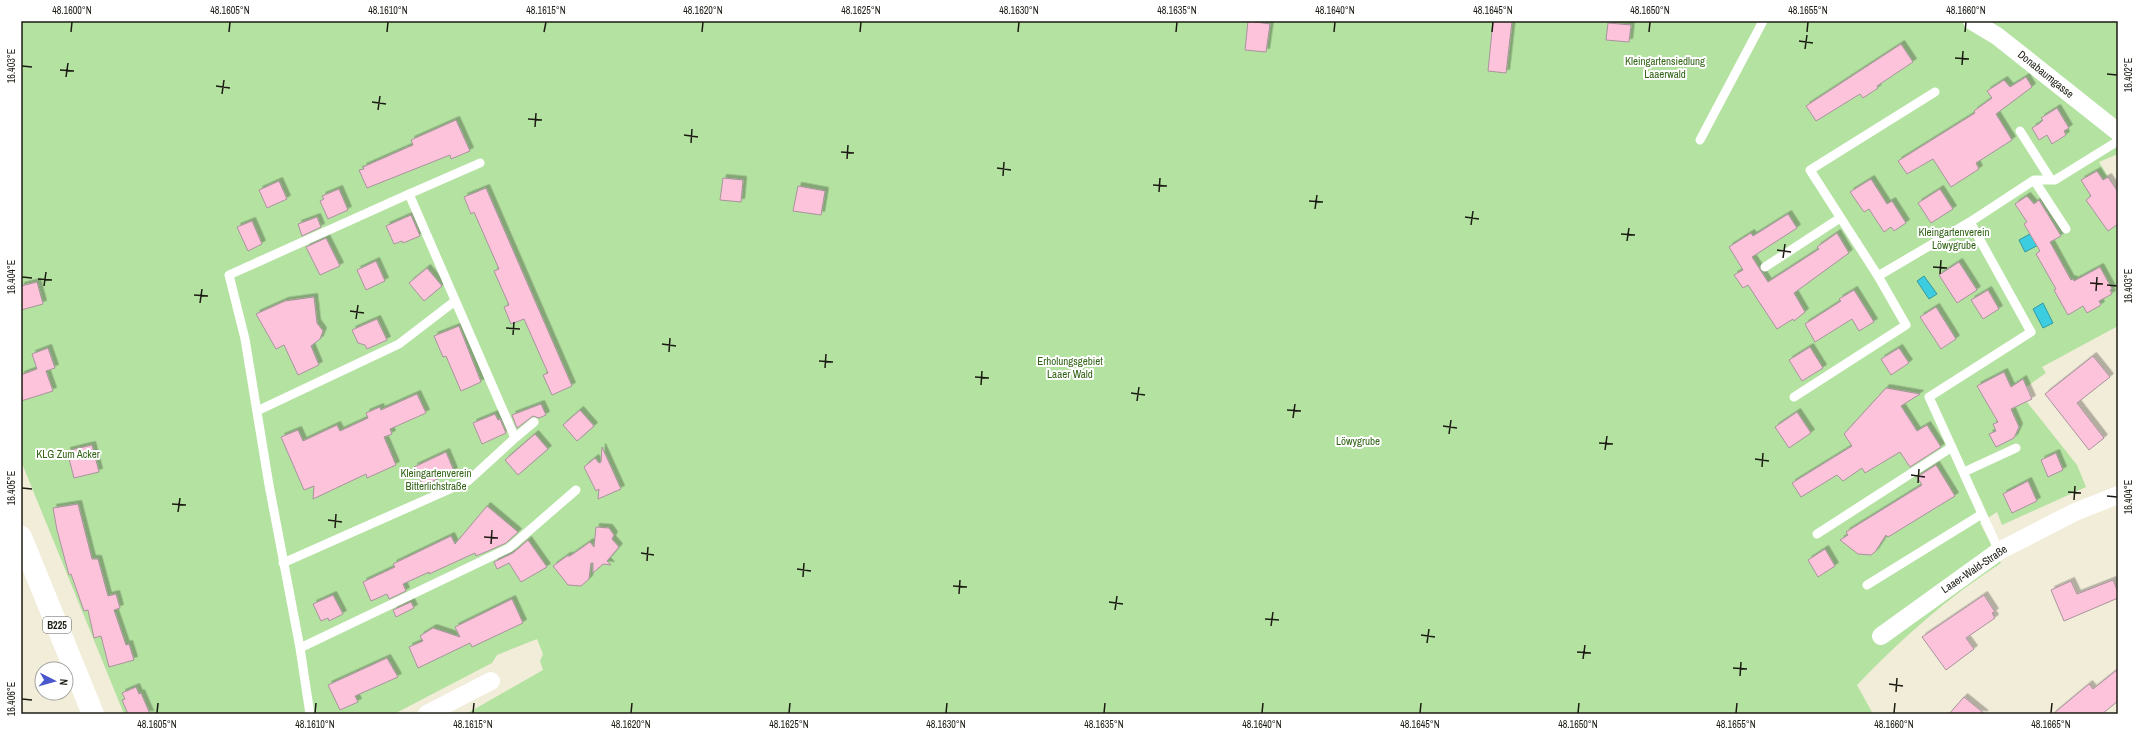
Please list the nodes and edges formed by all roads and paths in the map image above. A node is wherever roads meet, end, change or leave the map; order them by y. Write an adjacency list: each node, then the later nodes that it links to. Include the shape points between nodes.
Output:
1 (1763, 21): 6 (lane)
2 (1972, 21): 5 (street, Donabaumgasse, via 1998,36)
3 (1935, 92): 12 (lane, via 1810,170)
4 (2020, 131): 10 (lane)
5 (2118, 132)
6 (1700, 140)
7 (2118, 141): 10 (lane)
8 (480, 163): 11 (lane)
9 (2034, 180): 10 (lane); 13 (lane); 14 (lane)
10 (2052, 180)
11 (409, 194): 17 (lane); 19 (lane, via 229,274 245,339)
12 (1840, 218): 15 (lane); 16 (lane)
13 (1970, 222): 16 (lane); 22 (lane, via 2031,332 1929,397)
14 (2066, 229)
15 (1765, 267)
16 (1878, 276): 18 (lane, via 1906,325)
17 (455, 301): 19 (lane, via 399,344); 21 (lane)
18 (1794, 397)
19 (257, 411): 31 (lane)
20 (534, 422): 21 (lane)
21 (515, 438): 31 (lane, via 468,481)
22 (1952, 447): 24 (lane); 28 (lane)
23 (2016, 448): 24 (lane)
24 (1964, 472): 27 (lane)
25 (576, 490): 34 (lane, via 509,548)
26 (2118, 495): 30 (street, Laaer-Wald-Straße, via 2075,512)
27 (1982, 514): 30 (lane); 32 (lane)
28 (1817, 534)
29 (21, 537): 36 (main road, B225)
30 (1999, 551): 33 (street, Laaer-Wald-Straße)
31 (283, 563): 34 (lane)
32 (1867, 585)
33 (1881, 636)
34 (300, 648): 37 (lane)
35 (490, 681): 38 (street)
36 (93, 714)
37 (310, 714)
38 (427, 714)

